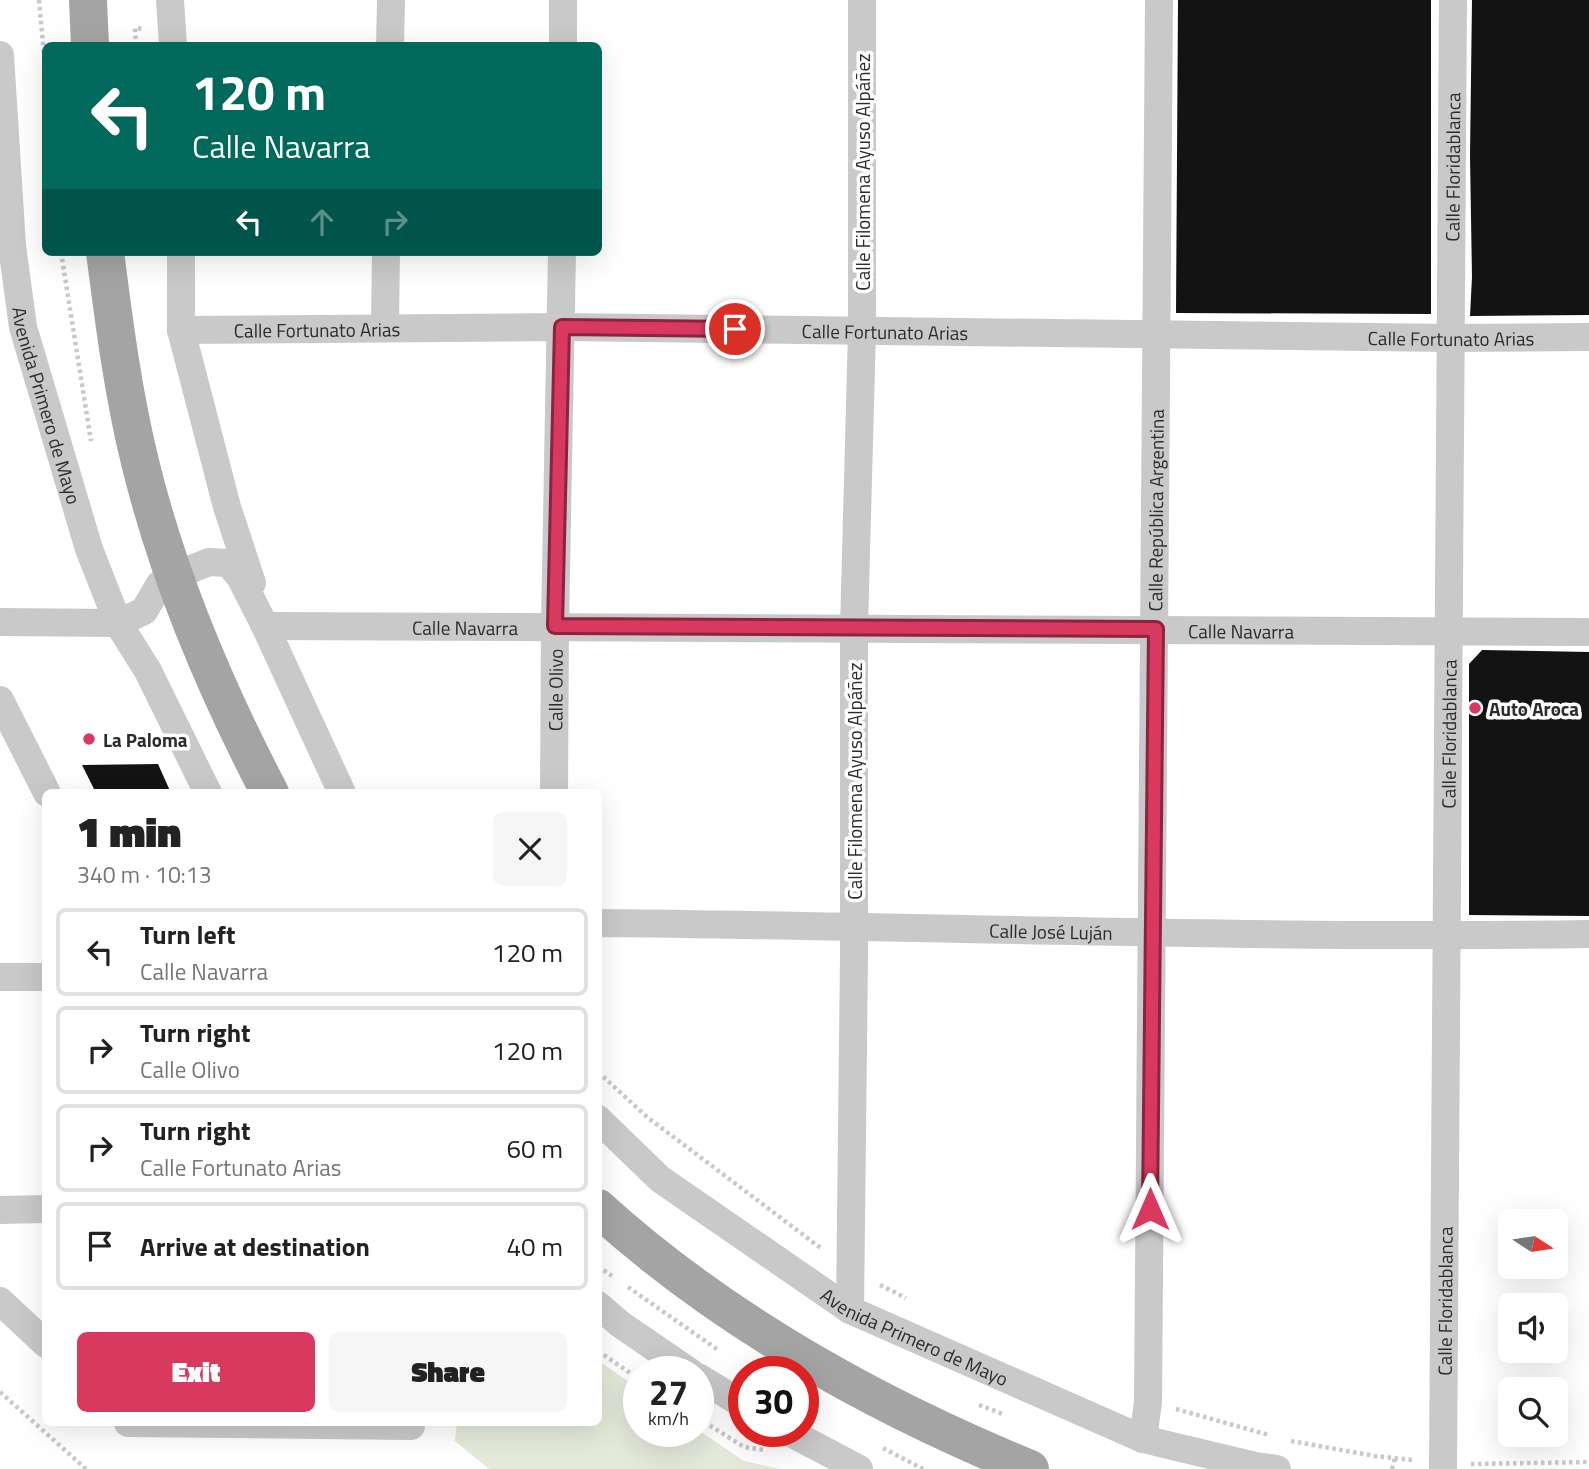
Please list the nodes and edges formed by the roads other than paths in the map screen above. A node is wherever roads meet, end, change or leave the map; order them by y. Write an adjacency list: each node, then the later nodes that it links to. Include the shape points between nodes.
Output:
1 (88, 0): 8 (main road)
2 (170, 0): 9 (street)
3 (390, 0): 10 (street)
4 (563, 0): 11 (street)
5 (862, 0): 21 (street, Calle Filomena Ayuso Alpáñez)
6 (1159, 0): 22 (street, Calle República Argentina)
7 (1453, 0): 24 (street, Calle Floridablanca)
8 (90, 42)
9 (173, 42)
10 (390, 42)
11 (563, 42)
12 (0, 55): 17 (street, Avenida Primero de Mayo, via 12,246)
13 (106, 256): 25 (main road, via 139,460)
14 (181, 256): 20 (street)
15 (386, 256): 18 (street)
16 (562, 256): 19 (street, Calle Olivo)
17 (11, 327): 27 (street, Avenida Primero de Mayo)
18 (385, 327): 19 (street, Calle Fortunato Arias); 20 (street, Calle Fortunato Arias)
19 (562, 327): 21 (street, Calle Fortunato Arias); 29 (street, Calle Olivo)
20 (181, 330): 28 (street, via 227,507)
21 (862, 330): 22 (street, Calle Fortunato Arias); 30 (street, Calle Filomena Ayuso Alpáñez)
22 (1156, 334): 24 (street, Calle Fortunato Arias); 31 (street, Calle República Argentina)
23 (1589, 337): 24 (street, Calle Fortunato Arias)
24 (1451, 338): 32 (street, Calle Floridablanca)
25 (174, 576): 27 (street, via 160,584 144,611); 28 (street, via 209,562 229,564); 37 (main road, via 240,735)
26 (0, 622): 27 (street)
27 (118, 623): 36 (street, Avenida Primero de Mayo, via 148,671)
28 (265, 626): 29 (street, Calle Navarra); 38 (street)
29 (555, 626): 30 (street, Calle Navarra); 39 (street, Calle Olivo)
30 (854, 628): 31 (street, Calle Navarra); 41 (street, Calle Filomena Ayuso Alpáñez)
31 (1156, 629): 32 (street, Calle Navarra); 42 (street, Calle República Argentina)
32 (1448, 632): 33 (street, Calle Navarra); 44 (street, Calle Floridablanca)
33 (1589, 632)
34 (0, 699): 35 (street)
35 (45, 789)
36 (206, 789)
37 (268, 789)
38 (340, 789)
39 (554, 789)
40 (602, 923): 41 (street, Calle José Luján)
41 (854, 926): 42 (street, Calle José Luján); 53 (street, Calle Filomena Ayuso Alpáñez)
42 (1152, 934): 44 (street, Calle José Luján); 56 (street, Calle República Argentina, via 1149,1402)
43 (1589, 934): 44 (street, Calle José Luján)
44 (1447, 935): 58 (street, Calle Floridablanca)
45 (0, 977): 46 (street)
46 (42, 977)
47 (602, 1123): 53 (street, Avenida Primero de Mayo, via 660,1179)
48 (42, 1209): 49 (street)
49 (0, 1210)
50 (608, 1217): 60 (main road, via 772,1339 841,1380)
51 (0, 1301): 54 (street)
52 (602, 1308): 55 (street)
53 (850, 1310): 56 (street, Avenida Primero de Mayo)
54 (42, 1340)
55 (667, 1356)
56 (1143, 1439): 61 (street, Avenida Primero de Mayo)
57 (798, 1447): 59 (street)
58 (1443, 1466)
59 (859, 1469)
60 (1030, 1469)
61 (1277, 1469)

